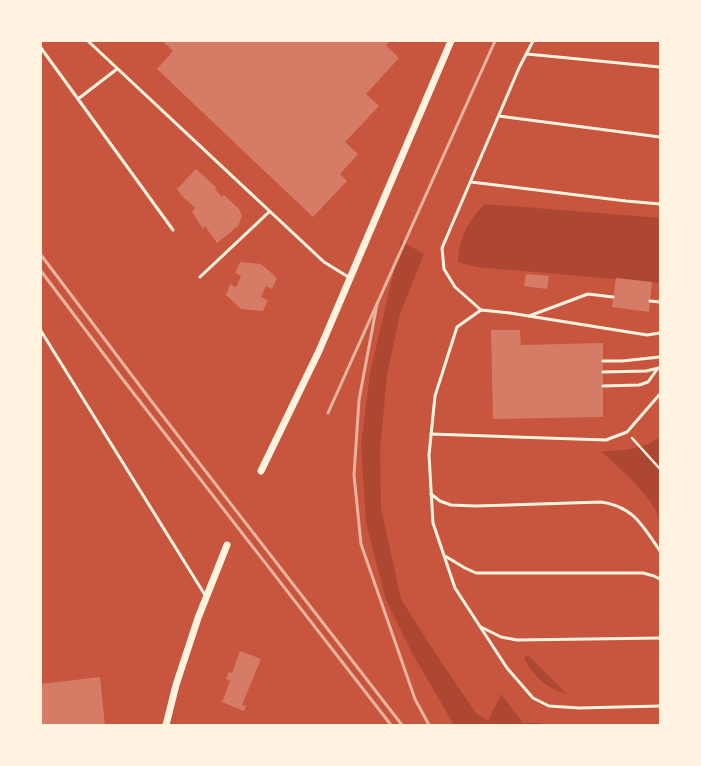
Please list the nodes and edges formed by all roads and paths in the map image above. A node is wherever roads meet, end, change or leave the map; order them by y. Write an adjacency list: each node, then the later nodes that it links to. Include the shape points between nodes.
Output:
1 (88, 41): 7 (lane)
2 (451, 41): 16 (street)
3 (533, 41): 5 (lane)
4 (41, 48): 8 (lane)
5 (527, 54): 6 (lane); 9 (lane)
6 (660, 67)
7 (117, 69): 8 (lane); 13 (lane)
8 (78, 99): 14 (lane)
9 (499, 116): 10 (lane); 11 (lane)
10 (660, 137)
11 (471, 182): 12 (lane); 20 (lane, via 442,248 444,269 456,287)
12 (660, 204)
13 (269, 212): 15 (lane); 16 (lane, via 324,262)
14 (173, 230)
15 (200, 277)
16 (350, 278): 33 (street, via 319,351)
17 (613, 297): 21 (lane, via 588,294)
18 (650, 301): 19 (lane)
19 (660, 302)
20 (481, 310): 21 (lane); 31 (lane, via 457,327 435,396)
21 (528, 316): 23 (lane, via 647,335)
22 (41, 331): 39 (lane)
23 (660, 333)
24 (660, 357): 25 (lane)
25 (603, 361)
26 (659, 368): 27 (lane, via 646,371); 28 (lane, via 648,382 639,385)
27 (603, 372)
28 (603, 386)
29 (660, 394): 30 (lane)
30 (627, 432): 31 (lane, via 606,440); 32 (path)
31 (431, 434): 34 (lane)
32 (660, 469)
33 (261, 471)
34 (431, 494): 36 (lane, via 440,501 475,506 601,502 614,504 639,520); 37 (lane, via 433,523)
35 (227, 545): 39 (street)
36 (660, 551)
37 (445, 556): 38 (lane, via 476,573 643,573); 40 (lane, via 455,588)
38 (660, 579)
39 (206, 597): 43 (street, via 176,685)
40 (480, 626): 41 (lane, via 489,633 517,640); 42 (lane, via 507,668 532,698 549,706)
41 (660, 638)
42 (660, 706)
43 (166, 725)

